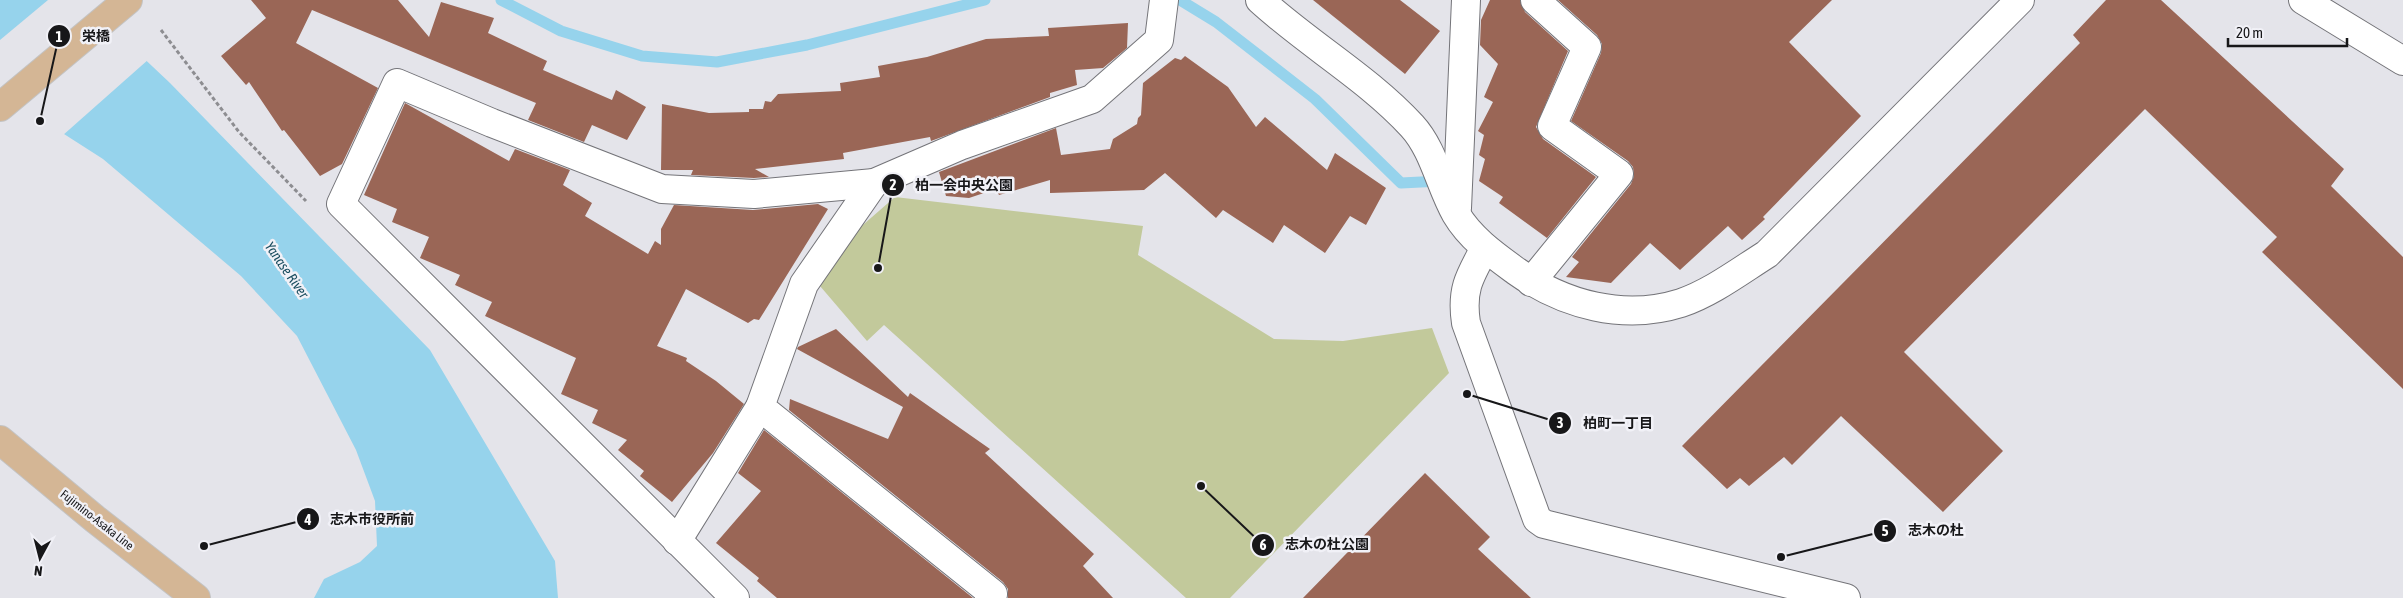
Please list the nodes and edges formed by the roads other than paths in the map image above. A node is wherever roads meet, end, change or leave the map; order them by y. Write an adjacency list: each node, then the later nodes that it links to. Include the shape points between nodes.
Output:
1 (128, 0): 10 (main road)
2 (1164, 0): 11 (street, via 1159,40 1092,99 962,145)
3 (1260, 0): 12 (street, via 1413,127 1430,154)
4 (1466, 0): 12 (street)
5 (1535, 0): 14 (street, via 1587,47 1552,126 1619,174)
6 (2020, 0): 14 (street, via 1766,254 1726,280 1681,303 1638,311 1604,310 1568,299)
7 (2303, 0): 8 (street)
8 (2331, 7): 9 (street)
9 (2403, 61)
10 (0, 107)
11 (874, 183): 15 (street, via 804,284); 17 (street, via 754,194 662,189 397,83 340,204)
12 (1456, 214): 13 (street)
13 (1485, 248): 14 (street); 21 (street, via 1469,277 1462,302 1466,323 1537,519 1544,524)
14 (1531, 282)
15 (760, 407): 17 (street); 20 (street, via 993,594)
16 (0, 440): 18 (main road, Fujimino-Asaka Line, via 43,478)
17 (677, 541): 19 (street)
18 (196, 598)
19 (735, 598)
20 (989, 598)
21 (1846, 598)

